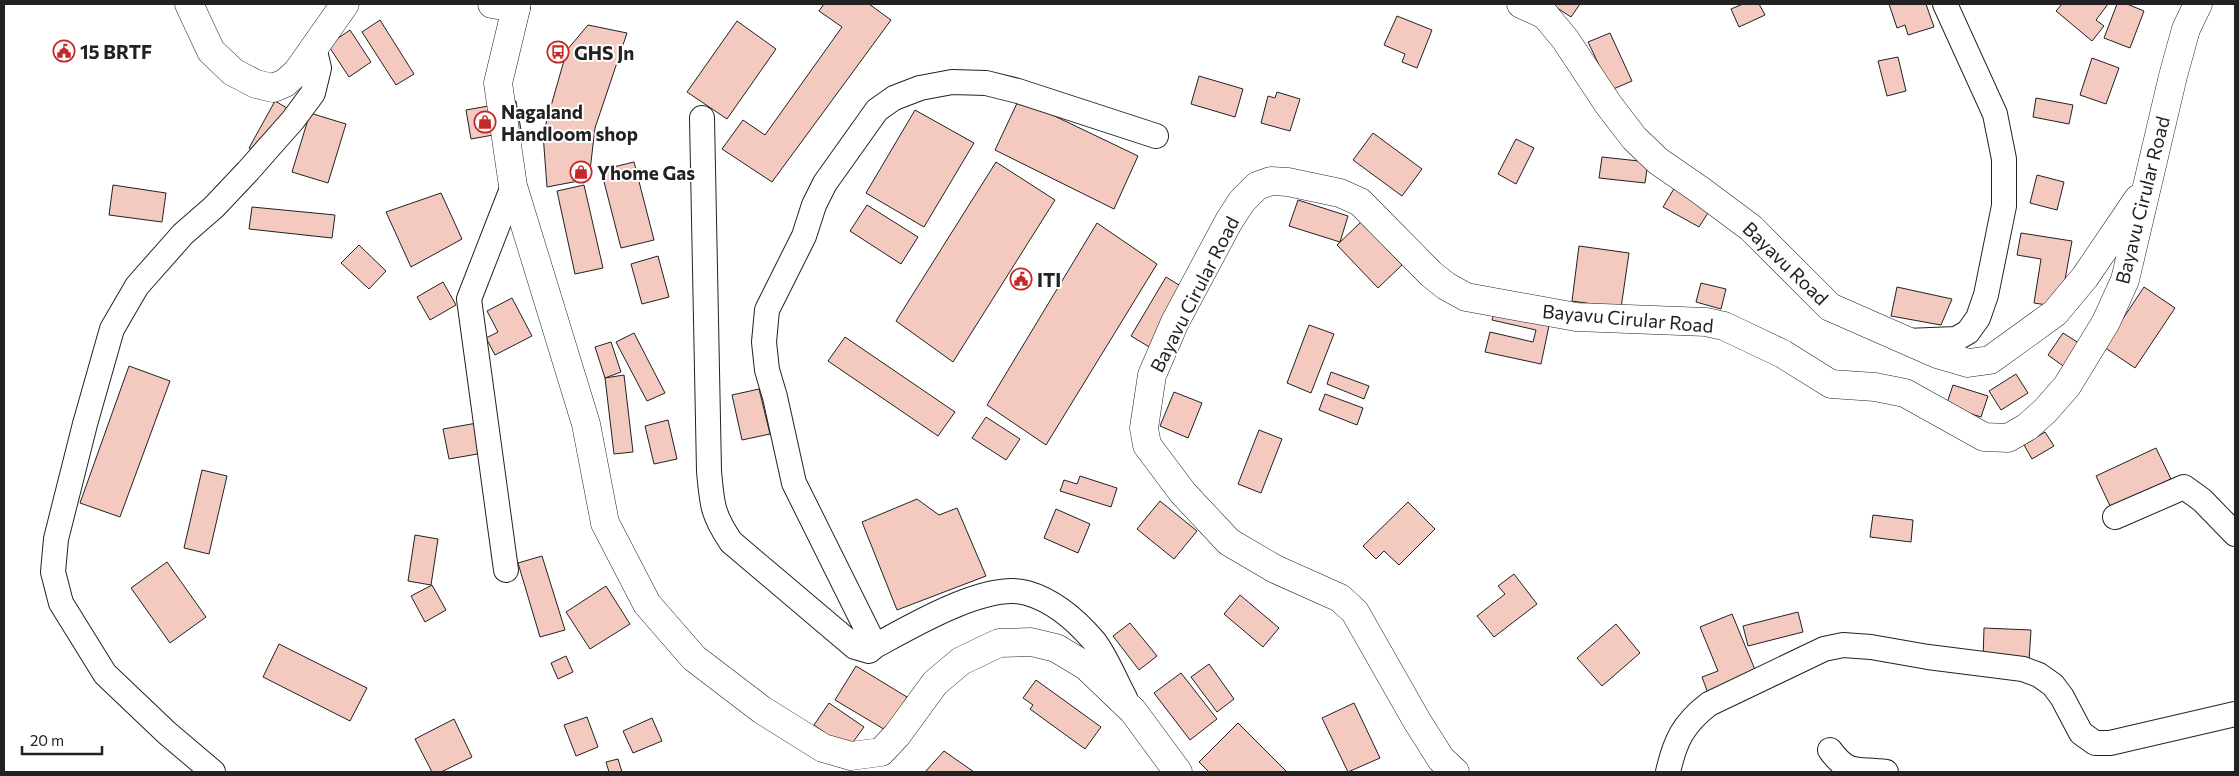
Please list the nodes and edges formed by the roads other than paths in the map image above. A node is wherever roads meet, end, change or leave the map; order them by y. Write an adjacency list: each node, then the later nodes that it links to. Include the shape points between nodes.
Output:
1 (189, 4): 7 (main road, via 211,52 233,72 256,84 273,88 286,83)
2 (345, 4): 7 (main road)
3 (1521, 4): 12 (main road, Bayavu Road, via 1545,15 1634,138 1658,162 1751,228 1830,307)
4 (1945, 4): 12 (street, via 1995,114 2004,159 2004,206 1986,295 1978,318 1968,332 1956,340)
5 (2198, 4): 11 (main road, Bayavu Cirular Road, via 2186,29)
6 (507, 5): 10 (main road, via 498,83)
7 (314, 47): 20 (street, via 319,68 313,93 294,120 137,286 112,329 84,424 56,539 53,572 61,603 106,674)
8 (702, 118): 16 (street, via 712,507 731,542 856,647 869,651)
9 (1156, 136): 16 (street, via 1018,91 986,83 952,82 920,88 894,98 877,110 825,184 804,236 767,310 764,342 767,370 794,484)
10 (513, 186): 15 (street, via 469,299); 17 (main road, via 586,424 605,523 647,604 694,658 762,710 823,748 851,756 881,752 935,683 961,661 999,643 1031,642 1056,648 1086,666)
11 (2145, 190): 12 (main road, Bayavu Road, via 2086,277 2055,313 1990,360 1968,363); 22 (main road, Bayavu Cirular Road, via 2125,280 2106,322 2067,386 2027,427 2008,438 1984,437 1905,393 1831,384 1767,346 1724,326 1706,322 1576,317 1466,297 1431,274 1360,202 1340,193 1288,182 1271,180 1257,186 1230,220 1175,322 1152,375 1144,428 1147,445 1183,493 1229,542 1275,569 1340,598 1355,612 1417,721 1441,759)
12 (1904, 341)
13 (2115, 517): 14 (street, via 2184,487 2202,500)
14 (2235, 534)
15 (506, 570)
16 (875, 646): 17 (street, via 930,616 966,602 1005,592 1026,592 1064,609 1095,642)
17 (1133, 711): 21 (main road)
18 (2235, 714): 23 (street, via 2110,743 2095,743 2081,733 2052,685 2023,668 1843,645 1824,649 1708,704 1681,732 1673,747)
19 (1830, 750): 24 (street, via 1839,762 1853,771)
20 (212, 772)
21 (1178, 772)
22 (1455, 772)
23 (1668, 772)
24 (1886, 772)

